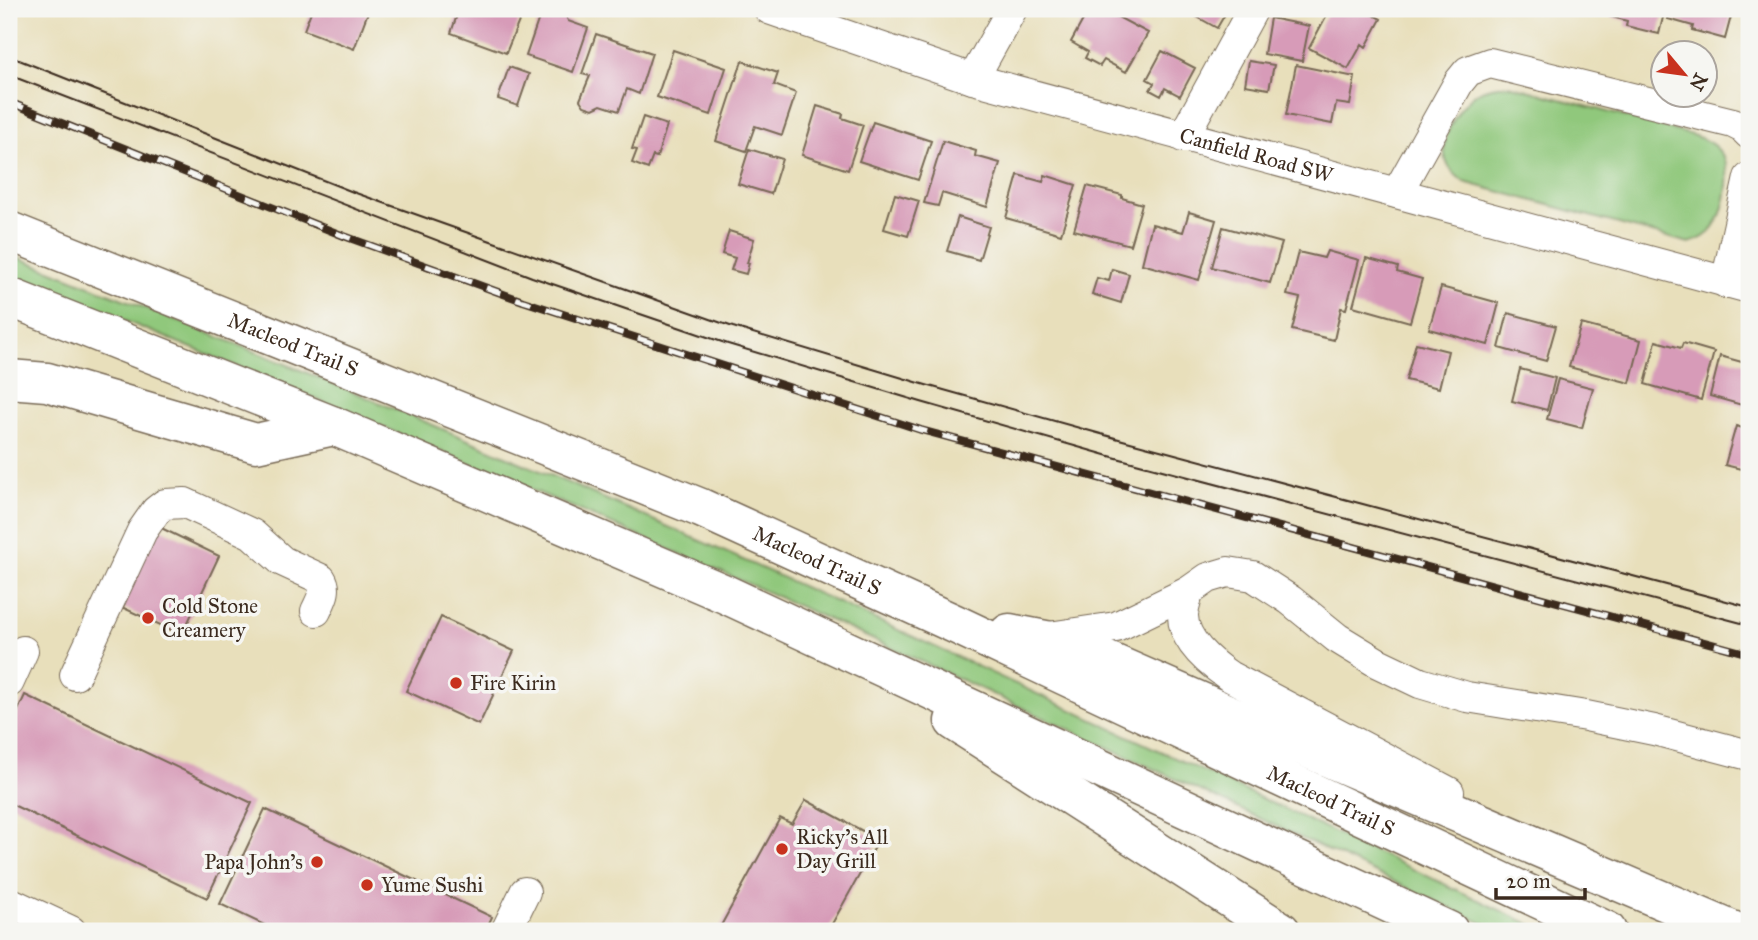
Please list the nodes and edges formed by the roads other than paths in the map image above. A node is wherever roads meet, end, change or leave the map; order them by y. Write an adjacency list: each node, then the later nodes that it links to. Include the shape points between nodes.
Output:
1 (772, 9): 4 (street, Canfield Road SW)
2 (1012, 9): 4 (street)
3 (1253, 9): 6 (street)
4 (973, 79): 6 (street, Canfield Road SW)
5 (1749, 134): 8 (street, via 1733,123 1490,63 1468,71 1459,82)
6 (1183, 137): 8 (street, Canfield Road SW)
7 (1749, 178): 10 (street)
8 (1397, 193): 10 (street, Canfield Road SW)
9 (9, 231): 16 (highway, Macleod Trail S, via 701,508)
10 (1738, 286)
11 (9, 297): 13 (highway)
12 (9, 379): 13 (highway, via 47,382 256,443)
13 (334, 426): 18 (highway)
14 (1188, 592): 17 (street, via 1116,627); 22 (street, via 1208,578 1228,572 1252,576 1337,638 1420,683 1467,697 1640,727); 23 (street, via 1183,617 1188,634 1208,662 1229,676)
15 (316, 611): 20 (street, via 324,593 321,579 282,561 241,528 185,503 165,504 142,531)
16 (953, 623): 17 (highway); 30 (highway, Macleod Trail S)
17 (1037, 639): 23 (highway, via 1072,645)
18 (831, 642): 28 (highway); 29 (highway)
19 (23, 651): 21 (street)
20 (75, 676)
21 (9, 682)
22 (1749, 755)
23 (1629, 886): 31 (highway)
24 (525, 892): 27 (street)
25 (9, 902): 26 (street)
26 (71, 931)
27 (506, 931)
28 (1281, 931)
29 (1449, 931)
30 (1607, 931)
31 (1734, 931)

